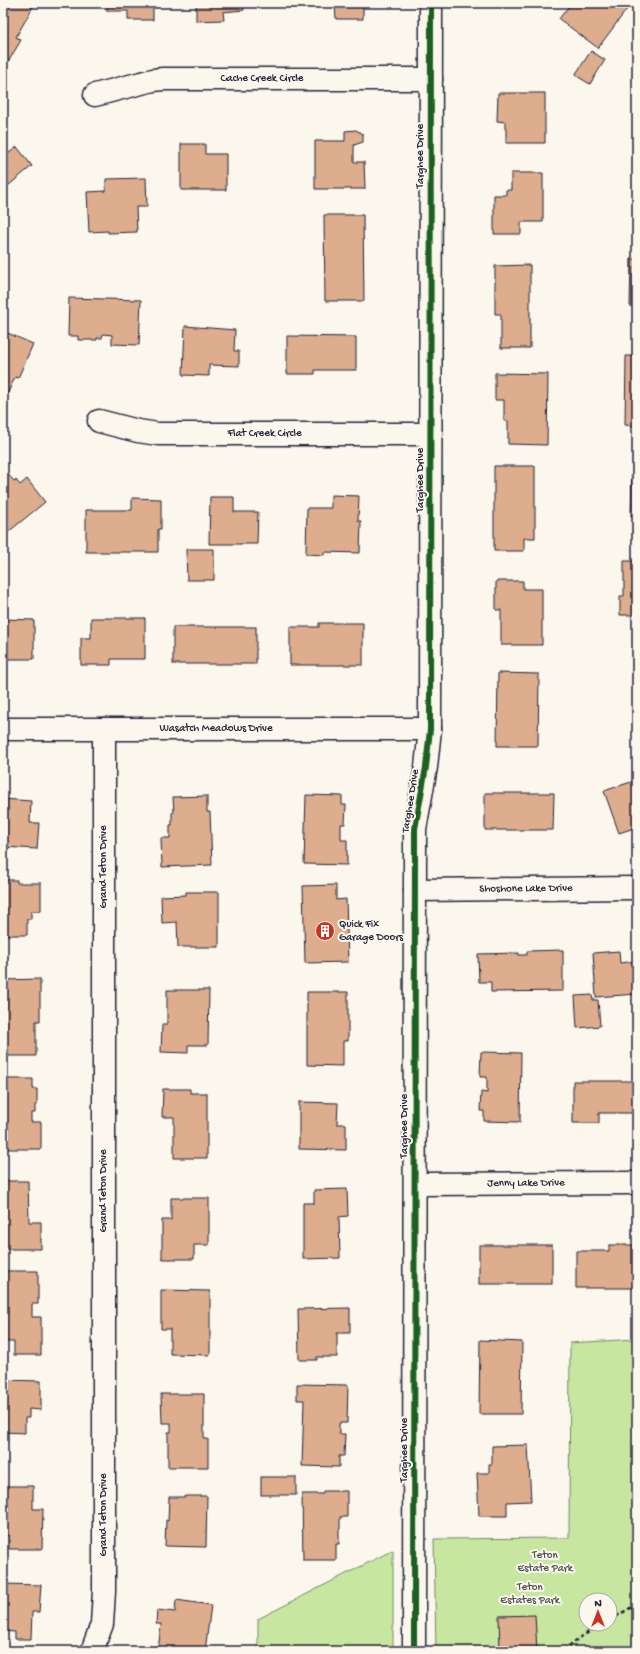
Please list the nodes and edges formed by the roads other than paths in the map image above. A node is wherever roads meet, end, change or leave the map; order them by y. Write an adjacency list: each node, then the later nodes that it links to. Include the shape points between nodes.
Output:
1 (431, 3): 2 (street, Targhee Drive)
2 (431, 79): 3 (street, Cache Creek Circle, via 163,79); 5 (street, Targhee Drive)
3 (96, 95)
4 (99, 421): 5 (street, Flat Creek Circle, via 158,434)
5 (431, 434): 7 (street, Targhee Drive)
6 (104, 728): 7 (street, Wasatch Meadows Drive); 8 (street, Wasatch Meadows Drive); 13 (street, Grand Teton Drive, via 104,1591 102,1624)
7 (430, 728): 10 (street, Targhee Drive, via 415,829)
8 (3, 729)
9 (637, 888): 10 (street, Shoshone Lake Drive)
10 (415, 890): 12 (street, Targhee Drive)
11 (637, 1183): 12 (street, Jenny Lake Drive)
12 (415, 1184): 14 (street, Targhee Drive)
13 (92, 1651)
14 (414, 1651)

